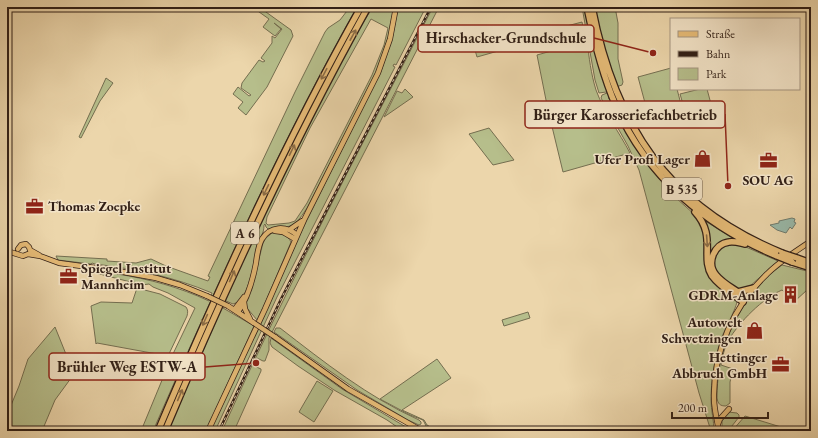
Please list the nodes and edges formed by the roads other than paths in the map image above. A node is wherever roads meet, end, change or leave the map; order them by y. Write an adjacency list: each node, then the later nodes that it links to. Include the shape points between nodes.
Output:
1 (361, 7): 29 (highway, A 6, one-way to 29, via 313,95 257,208)
2 (368, 7): 30 (highway, A 6, one-way to 2, via 212,321 268,201)
3 (396, 7): 7 (main road, via 390,39 378,73)
4 (587, 7): 6 (highway, B 535, via 605,77 626,126 653,166)
5 (592, 7): 16 (highway, B 535, via 604,58 617,94 651,155 677,185 712,215)
6 (692, 206): 12 (highway, B 535); 23 (highway, one-way to 23, via 707,233 710,272 720,284)
7 (304, 220): 8 (main road); 10 (main road)
8 (289, 230): 9 (main road, via 280,228); 10 (main road)
9 (271, 231): 10 (main road); 22 (main road, via 260,243)
10 (296, 237): 31 (main road)
11 (811, 241): 20 (main road, via 776,266)
12 (751, 245): 16 (highway, B 535); 21 (highway, via 726,243 716,250 713,256 712,264 716,275)
13 (8, 251): 14 (main road)
14 (19, 251): 15 (main road, via 24,256); 15 (main road, via 20,246 24,244 28,245)
15 (29, 252): 25 (main road, bridge, via 59,263 169,281)
16 (780, 255): 17 (highway, B 535, bridge)
17 (795, 260): 18 (highway, B 535); 19 (highway, B 535)
18 (811, 263)
19 (811, 268)
20 (754, 288): 21 (highway); 23 (main road)
21 (738, 292): 23 (highway)
22 (246, 294): 24 (main road); 25 (main road)
23 (744, 300): 28 (main road, via 724,338 717,366 714,397)
24 (244, 302): 25 (main road); 26 (main road)
25 (236, 311): 26 (main road)
26 (253, 322): 32 (main road, bridge, via 348,389)
27 (729, 409): 28 (main road)
28 (718, 425): 33 (main road)
29 (158, 431)
30 (165, 431)
31 (208, 431)
32 (422, 431)
33 (719, 431)

